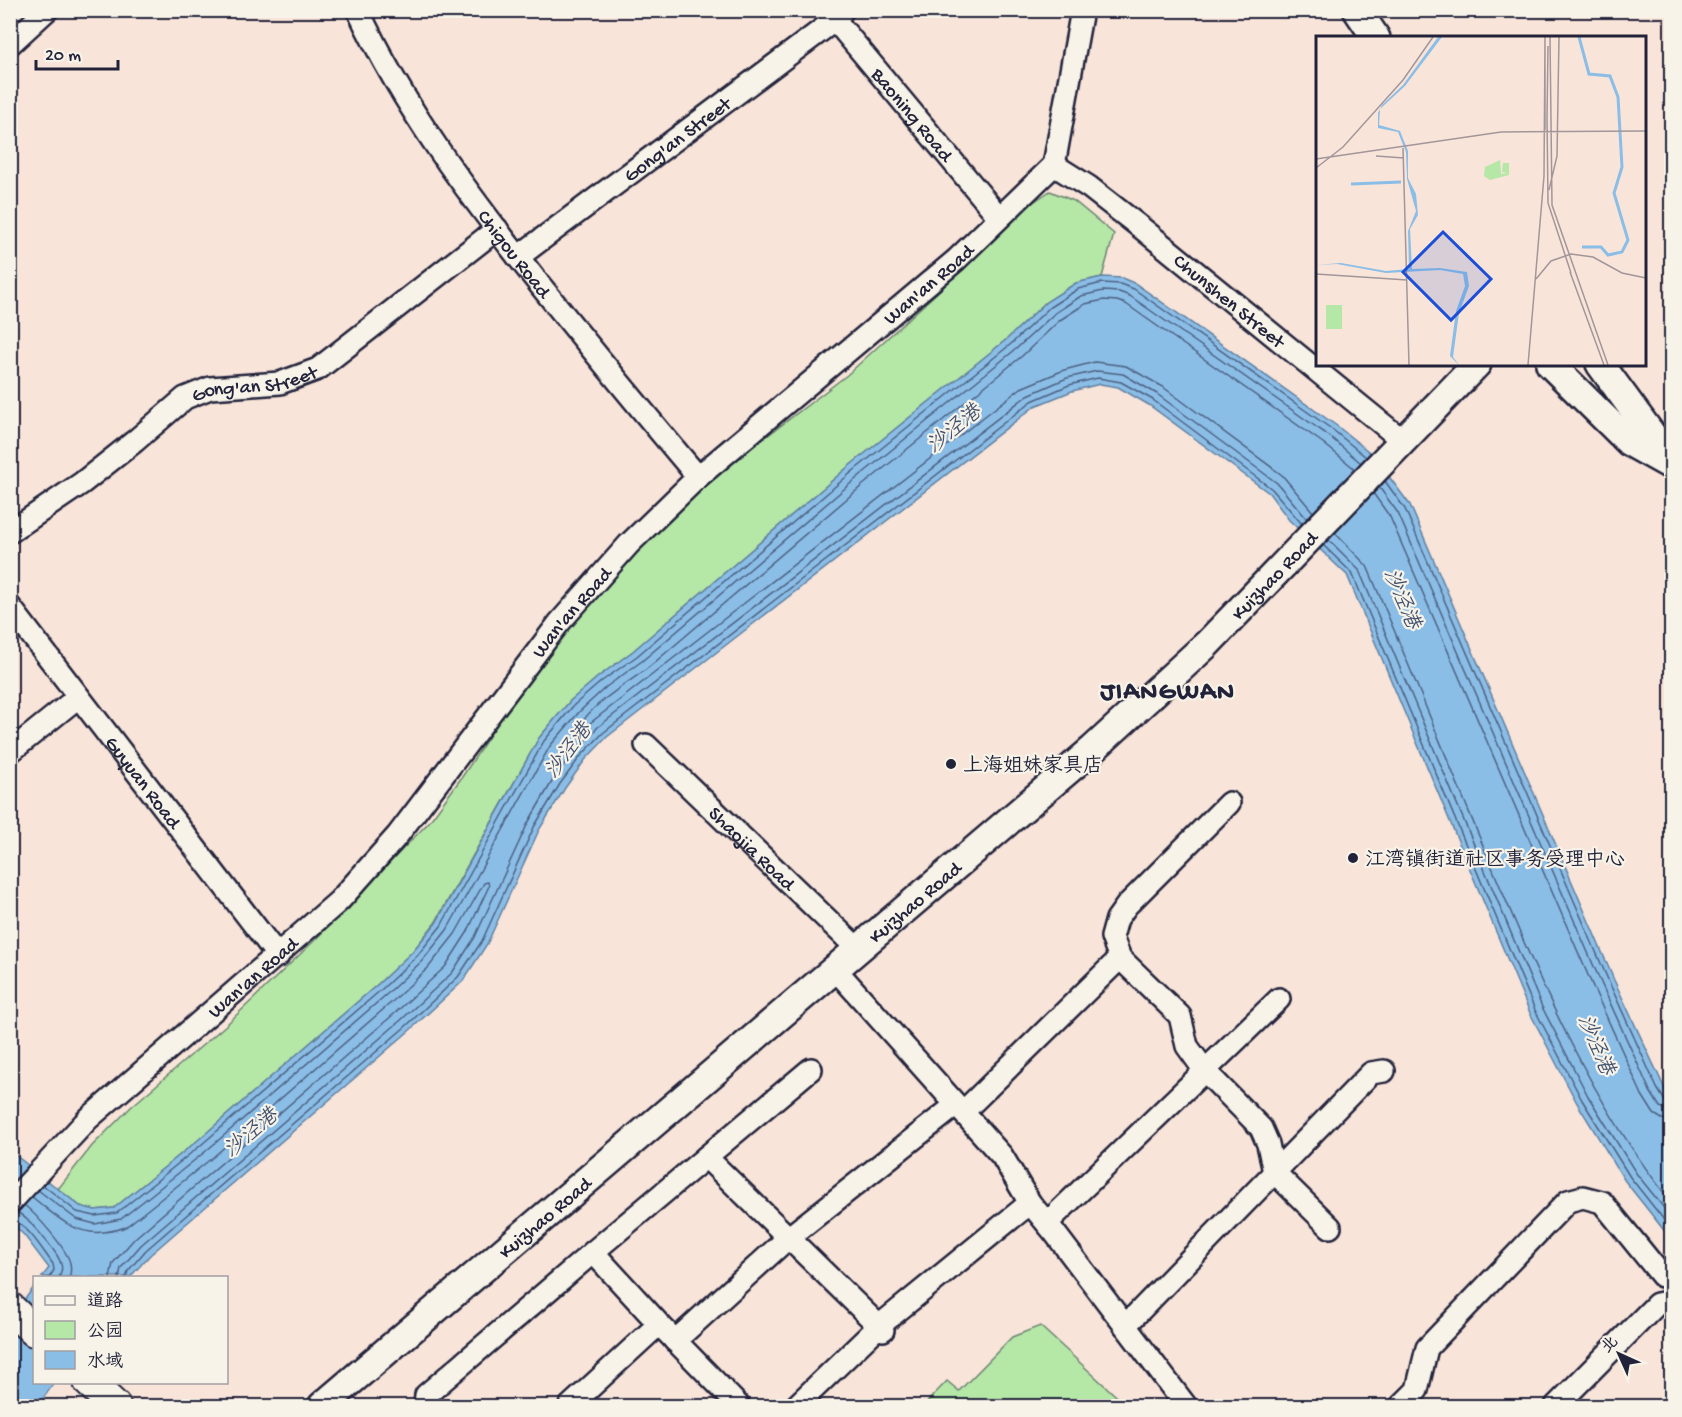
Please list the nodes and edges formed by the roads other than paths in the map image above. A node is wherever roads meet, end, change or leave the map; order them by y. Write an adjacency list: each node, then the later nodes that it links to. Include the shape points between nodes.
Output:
1 (47, 10): 7 (street)
2 (358, 10): 10 (street, Chigou Road, via 413,112)
3 (1082, 10): 8 (street)
4 (1357, 10): 6 (street)
5 (839, 15): 9 (street, Baoning Road); 11 (street, Gong'an Street)
6 (1375, 36)
7 (10, 44)
8 (1054, 165): 9 (street, Wan'an Road); 15 (street, Chunshen Street, via 1144,230)
9 (999, 217): 17 (street, Wan'an Road, via 956,260)
10 (497, 229): 11 (street, Chigou Road); 18 (street, Gong'an Street, via 318,369 280,383 210,388 185,398 82,483)
11 (518, 257): 17 (street, Chigou Road)
12 (1476, 366): 15 (street, Kuizhao Road)
13 (1552, 366): 16 (street, via 1629,442)
14 (1601, 366): 16 (street)
15 (1402, 441): 24 (street, Kuizhao Road, via 1207,644 1094,749)
16 (1671, 464)
17 (698, 477): 25 (street, Wan'an Road, via 585,591 397,836 346,893)
18 (10, 532)
19 (10, 607): 20 (street, Guyuan Road)
20 (78, 697): 22 (street); 25 (street, Guyuan Road)
21 (646, 745): 24 (street, Shaojia Road)
22 (10, 752)
23 (1229, 803): 26 (street, via 1117,919 1112,937)
24 (859, 950): 27 (street, Kuizhao Road)
25 (278, 956): 35 (street, Wan'an Road, via 100,1108)
26 (1120, 958): 30 (street, via 1180,1016 1187,1046); 32 (street)
27 (836, 970): 32 (street); 51 (street, Kuizhao Road)
28 (1279, 999): 30 (street)
29 (811, 1069): 33 (street)
30 (1205, 1071): 34 (street, via 1261,1128); 37 (street)
31 (1384, 1071): 34 (street, via 1371,1072)
32 (960, 1109): 36 (street, via 1002,1156); 39 (street)
33 (706, 1157): 39 (street); 40 (street)
34 (1274, 1172): 38 (street); 45 (street)
35 (10, 1203)
36 (1030, 1203): 37 (street); 46 (street)
37 (1047, 1223): 45 (street)
38 (1330, 1227)
39 (788, 1238): 46 (street); 48 (street)
40 (593, 1252): 44 (street); 52 (street, via 426,1395)
41 (1662, 1276): 57 (street, via 1602,1202 1583,1197 1568,1202 1427,1348 1417,1390)
42 (1671, 1302): 58 (street, via 1657,1304)
43 (10, 1308): 47 (main road)
44 (659, 1324): 48 (street); 53 (street)
45 (1125, 1326): 56 (street)
46 (881, 1328): 55 (street)
47 (33, 1330)
48 (675, 1341): 54 (street)
49 (90, 1384): 50 (main road)
50 (115, 1407)
51 (322, 1407)
52 (425, 1407)
53 (570, 1407)
54 (739, 1407)
55 (796, 1407)
56 (1186, 1407)
57 (1401, 1407)
58 (1557, 1407)

